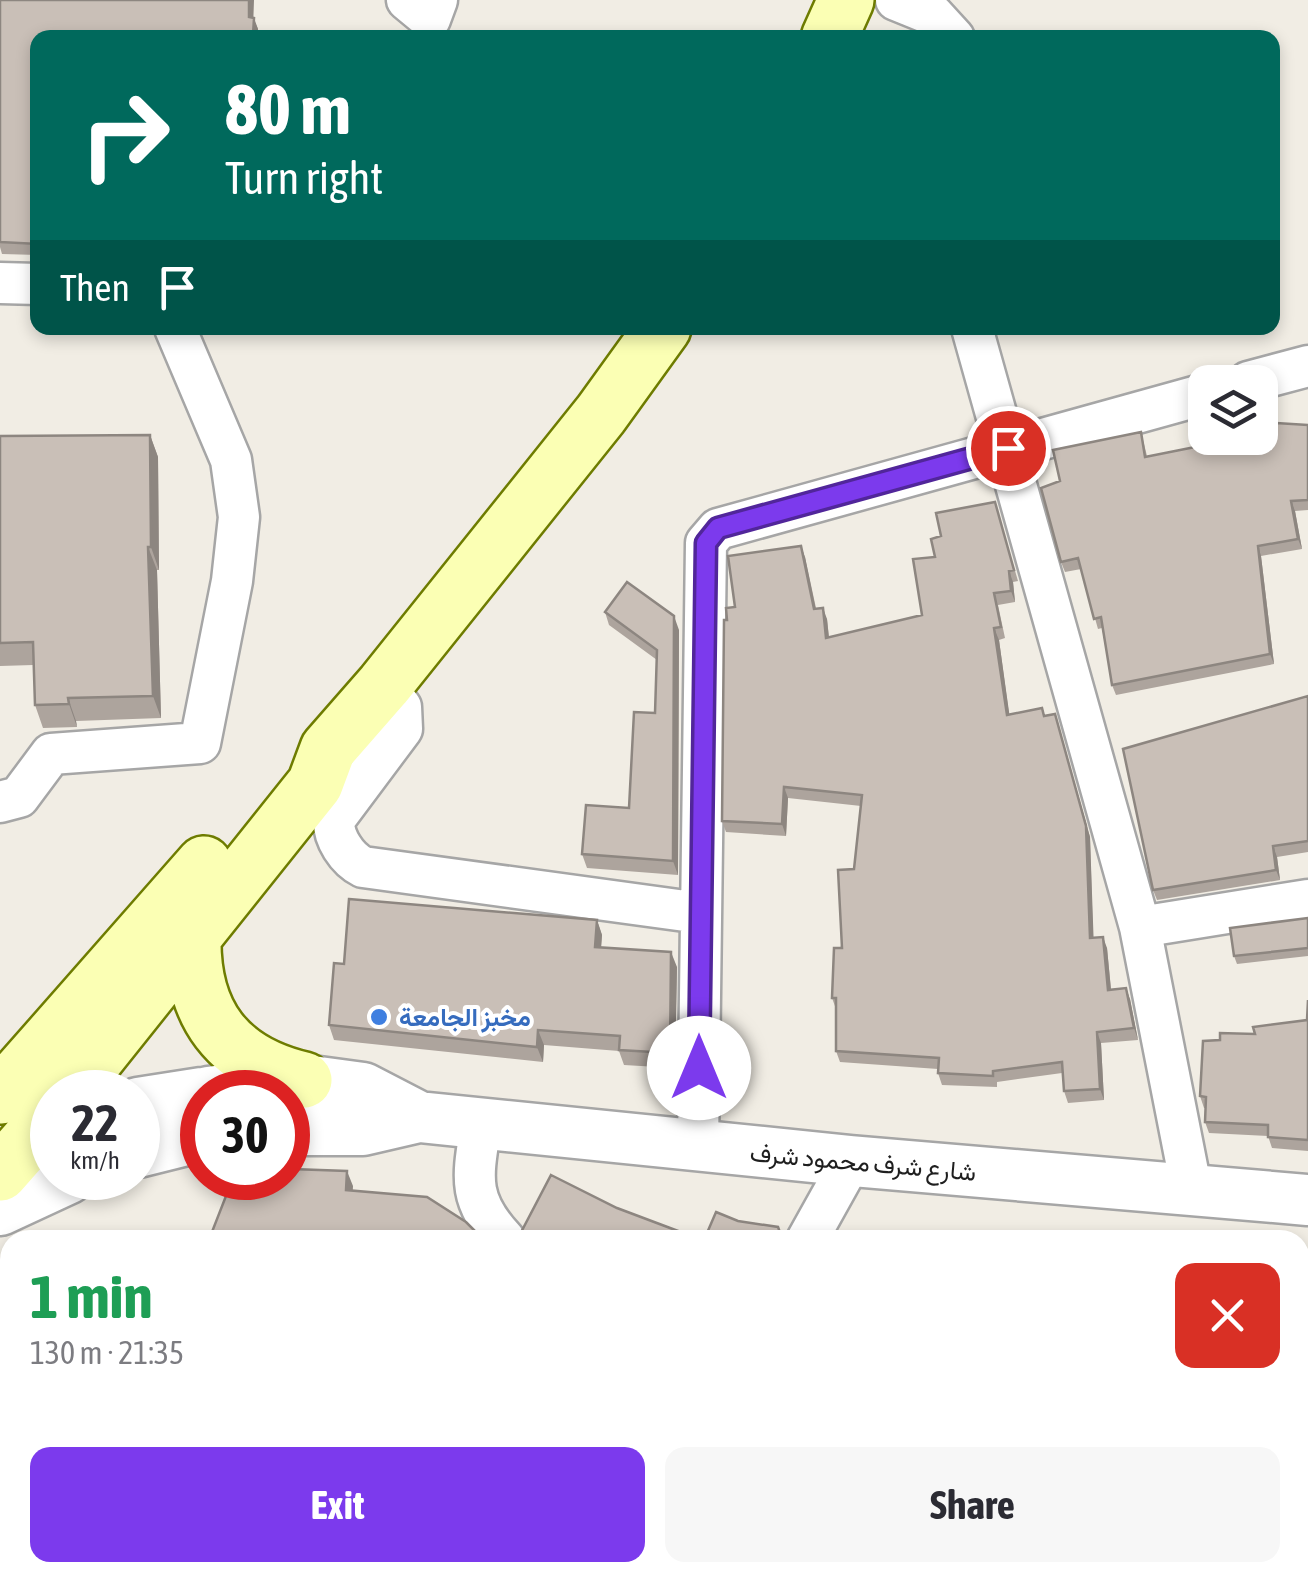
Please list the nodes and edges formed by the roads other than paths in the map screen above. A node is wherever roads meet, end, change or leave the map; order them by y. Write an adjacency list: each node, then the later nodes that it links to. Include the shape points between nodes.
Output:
1 (846, 0): 3 (main road)
2 (896, 0): 4 (street, via 933,15)
3 (833, 30)
4 (947, 30)
5 (0, 283): 6 (street)
6 (30, 284)
7 (179, 335): 16 (street, via 230,460 239,517 200,743 51,754 19,797)
8 (658, 335): 14 (main road)
9 (974, 335): 13 (street)
10 (1308, 366): 11 (street)
11 (1278, 374)
12 (1188, 399): 13 (street)
13 (1008, 448): 18 (street, via 718,528 706,543); 19 (street)
14 (384, 685): 15 (main road); 18 (street, via 401,707 402,729 334,820 354,863)
15 (328, 749): 20 (main road, via 315,784); 21 (main road, via 287,768)
16 (0, 802)
17 (1308, 900): 19 (street)
18 (700, 913): 29 (street)
19 (1140, 927): 32 (street)
20 (193, 935): 22 (main road); 23 (main road, via 192,964 210,1018 228,1042)
21 (70, 1070)
22 (76, 1070)
23 (270, 1070)
24 (310, 1081): 25 (street, via 363,1088)
25 (419, 1117): 26 (street, شارع شرف محمود شرف); 28 (street, via 364,1130)
26 (482, 1124): 29 (street, شارع شرف محمود شرف); 36 (street, via 474,1194)
27 (30, 1126): 31 (main road)
28 (310, 1130)
29 (698, 1146): 30 (street, شارع شرف محمود شرف)
30 (850, 1161): 32 (street, شارع شرف محمود شرف); 37 (street)
31 (0, 1173)
32 (1192, 1192): 34 (street, شارع شرف محمود شرف)
33 (30, 1196): 35 (street)
34 (1308, 1200)
35 (0, 1210)
36 (496, 1230)
37 (812, 1230)

